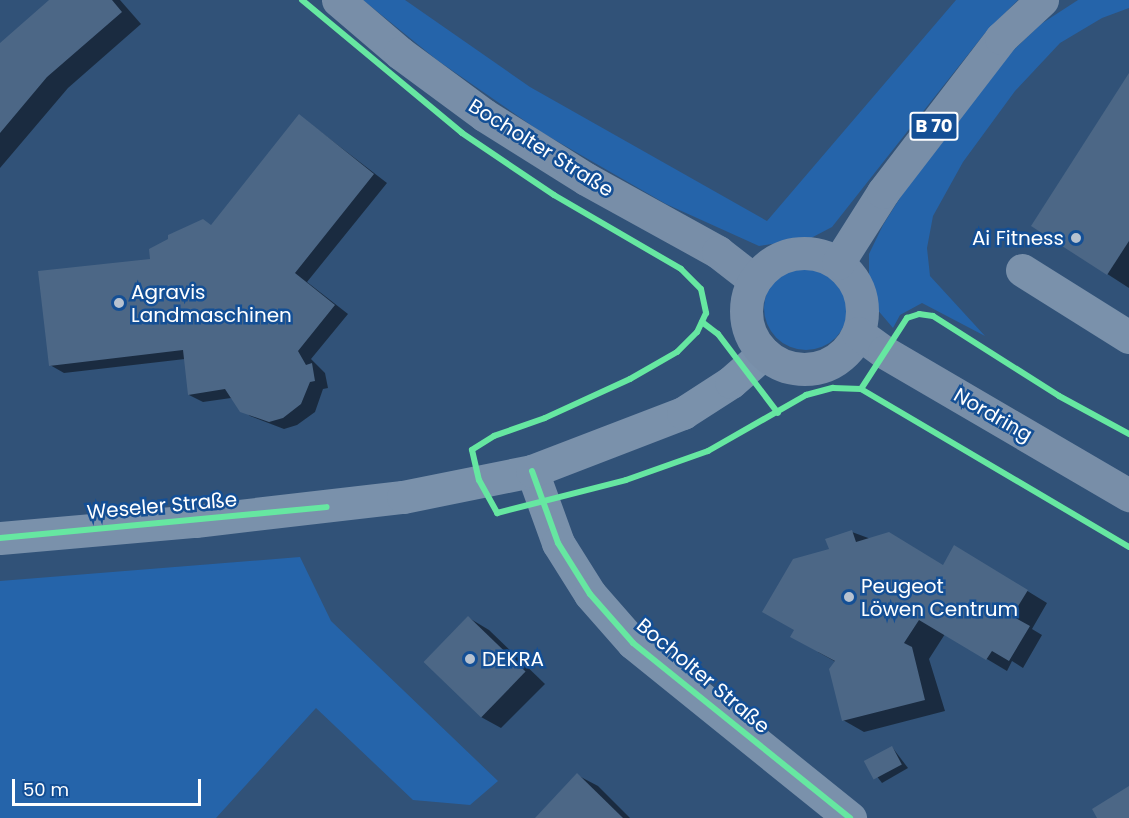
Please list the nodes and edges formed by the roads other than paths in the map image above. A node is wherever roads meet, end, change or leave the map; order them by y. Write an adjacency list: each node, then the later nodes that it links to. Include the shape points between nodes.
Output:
1 (338, 0): 5 (main road, Bocholter Straße, via 400,53 484,115 586,179 718,252)
2 (1042, 0): 3 (main road, B 70, via 1001,38 883,192)
3 (838, 263): 5 (main road, via 802,252 783,256); 6 (main road, via 860,294 862,314)
4 (1022, 270): 7 (street)
5 (754, 280): 8 (main road, via 747,299 746,319 752,338)
6 (858, 333): 8 (main road, via 849,349 817,368 798,369 780,364); 10 (main road, Nordring)
7 (1129, 337)
8 (764, 353): 9 (street, Weseler Straße, via 731,382 683,413)
9 (532, 471): 11 (street, Weseler Straße, via 359,503); 12 (street, Bocholter Straße, via 558,543 590,594 633,643)
10 (1129, 495)
11 (0, 538)
12 (850, 818)

